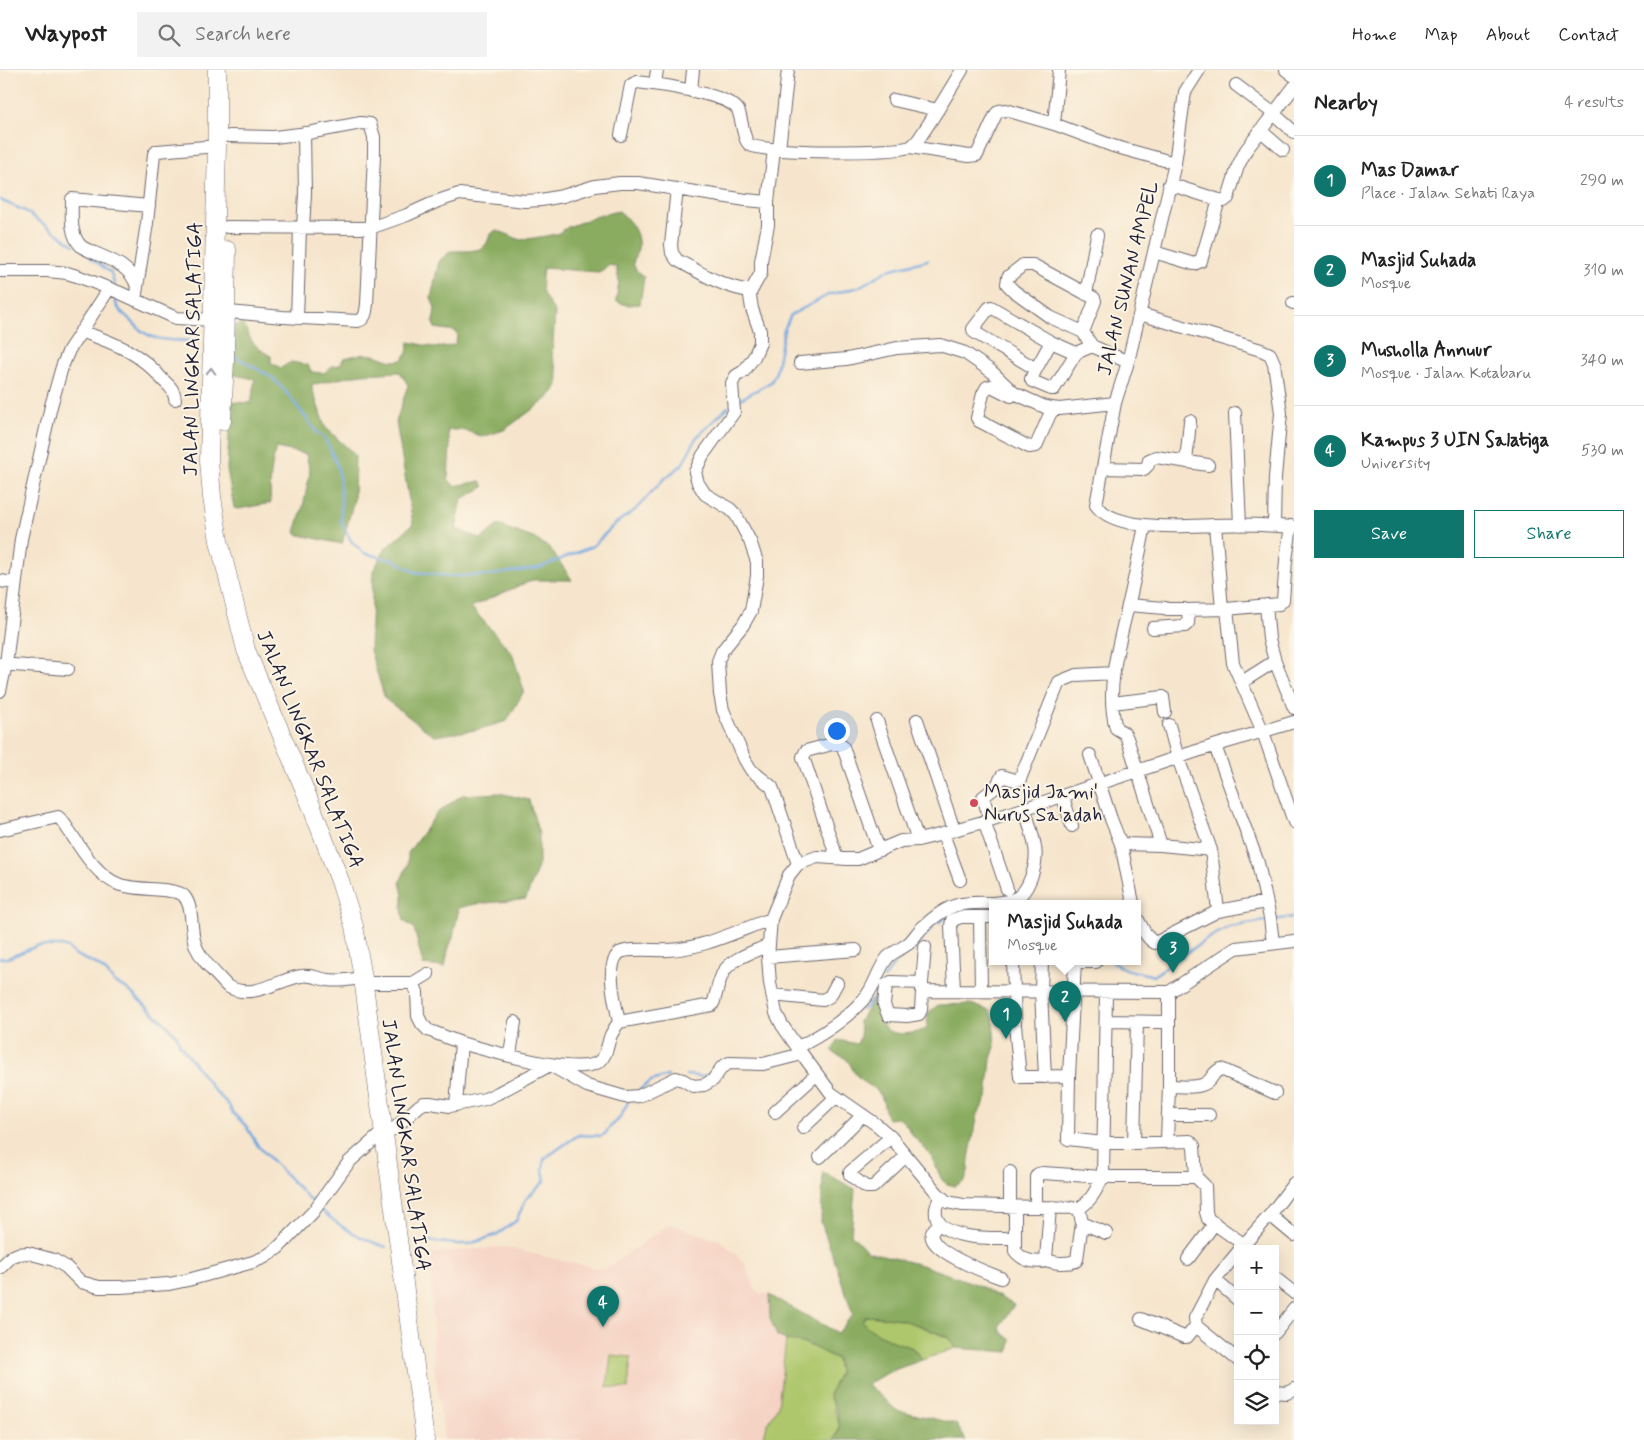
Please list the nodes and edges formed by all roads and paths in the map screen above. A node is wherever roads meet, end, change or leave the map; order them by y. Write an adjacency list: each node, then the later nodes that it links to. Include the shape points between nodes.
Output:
1 (217, 70): 23 (highway, JALAN LINGKAR SALATIGA)
2 (228, 70): 23 (highway, JALAN LINGKAR SALATIGA)
3 (657, 70): 11 (street)
4 (693, 70): 14 (street)
5 (788, 70): 25 (street)
6 (962, 70): 16 (street)
7 (1059, 70): 18 (street)
8 (1199, 70): 27 (street, JALAN SUNAN AMPEL, via 1185,92)
9 (1286, 70): 10 (street)
10 (1294, 76)
11 (655, 84): 14 (street); 22 (street, via 637,82 631,86)
12 (1236, 85): 17 (street)
13 (1294, 87): 17 (street)
14 (690, 91): 25 (street, via 735,105 747,142 753,146)
15 (894, 100): 16 (street)
16 (938, 110): 24 (street)
17 (1273, 113): 19 (street); 20 (street)
18 (1054, 124): 24 (street, via 1006,110 999,111 977,156); 27 (street, via 1112,146)
19 (1260, 130): 26 (street); 30 (street, via 1242,158 1228,198)
20 (1294, 132)
21 (304, 134): 23 (street); 34 (street); 35 (street, via 361,123 371,126 374,156)
22 (621, 135)
23 (223, 141): 32 (street, via 157,151 153,156); 33 (highway, JALAN LINGKAR SALATIGA); 44 (highway, JALAN LINGKAR SALATIGA)
24 (910, 147): 25 (street, via 863,151)
25 (777, 149): 31 (street)
26 (1283, 150)
27 (1175, 163): 28 (street, JALAN SUNAN AMPEL)
28 (1169, 184): 30 (street); 37 (street, JALAN SUNAN AMPEL)
29 (677, 189): 31 (street); 35 (street, via 638,183 608,184 564,196 525,201 459,194); 41 (street, via 671,245 677,260 734,288)
30 (1219, 200): 37 (street, via 1201,261 1194,264)
31 (768, 202): 41 (street, via 761,274)
32 (149, 206): 39 (street); 39 (street, via 72,199 72,226 77,242 123,266 133,276)
33 (227, 227): 34 (street); 44 (highway, JALAN LINGKAR SALATIGA)
34 (302, 228): 35 (street); 46 (street)
35 (370, 228): 46 (street, via 364,318 358,321)
36 (1097, 235): 42 (street)
37 (1154, 252): 45 (street, JALAN SUNAN AMPEL)
38 (0, 270): 40 (street, via 67,273)
39 (137, 287): 43 (street)
40 (113, 291): 43 (street); 47 (street)
41 (750, 291): 107 (street, via 760,343 744,371 732,381 733,414 715,436 695,470 698,484 706,494 736,515 757,562 751,611 718,661 720,694 723,710 745,760 755,774 772,788)
42 (1086, 294): 48 (street, via 1095,301); 48 (street, via 1033,265 1023,265 1007,279 1009,287 1028,301)
43 (135, 300): 44 (street, via 176,318)
44 (217, 314): 46 (street); 126 (highway, JALAN LINGKAR SALATIGA, via 225,361 215,429 242,593 261,676 320,801 346,868 365,935)
45 (1140, 314): 52 (street, JALAN SUNAN AMPEL); 66 (street, via 1272,356 1281,413)
46 (297, 318)
47 (81, 331): 55 (street, via 133,353 157,371 174,391); 69 (street, via 62,367 51,406 21,539)
48 (1083, 332): 50 (street)
49 (1051, 342): 51 (street); 54 (street); 54 (street, via 991,307 973,329)
50 (1092, 346): 51 (street); 52 (street)
51 (1076, 352): 54 (street, via 1054,389 1032,381)
52 (1128, 362): 56 (street, JALAN SUNAN AMPEL)
53 (800, 363): 57 (street, via 847,359 897,348 940,345 979,361 1014,393)
54 (1036, 369)
55 (175, 398)
56 (1115, 403): 57 (street); 62 (street, JALAN SUNAN AMPEL)
57 (1052, 412): 57 (street, via 988,386 977,417 979,421 1032,448 1036,446)
58 (1235, 413): 64 (street)
59 (1190, 421): 60 (street)
60 (1186, 462): 61 (street); 62 (street, via 1153,458 1144,469)
61 (1208, 465)
62 (1103, 468): 65 (street, JALAN SUNAN AMPEL, via 1096,505 1114,518)
63 (1215, 525): 64 (street); 65 (street); 72 (street)
64 (1240, 525): 66 (street)
65 (1145, 526): 70 (street)
66 (1274, 526): 67 (street)
67 (1292, 527): 71 (street, via 1284,600 1279,604)
68 (0, 581): 69 (street)
69 (15, 583): 76 (street)
70 (1128, 605): 73 (street); 78 (street)
71 (1266, 605): 72 (street); 75 (street)
72 (1225, 609): 73 (street); 79 (street, via 1233,663)
73 (1189, 610): 74 (street, via 1185,626)
74 (1153, 628)
75 (1275, 661): 79 (street); 82 (street)
76 (3, 664): 77 (street); 80 (street)
77 (68, 669)
78 (1114, 673): 81 (street); 96 (street, via 1076,674 1060,682 1020,779 1002,776 996,787 983,797)
79 (1242, 682): 88 (street)
80 (0, 691)
81 (1112, 703): 83 (street, via 1163,697); 92 (street, via 1115,726 1126,736)
82 (1294, 708)
83 (1165, 712)
84 (917, 720): 100 (street)
85 (877, 721): 101 (street)
86 (1294, 722): 88 (street)
87 (1169, 725): 91 (street)
88 (1263, 732): 89 (street); 97 (street)
89 (1215, 746): 91 (street); 111 (street, via 1252,844)
90 (1090, 755): 93 (street)
91 (1178, 758): 92 (street); 105 (street)
92 (1138, 772): 93 (street); 103 (street)
93 (1099, 784): 94 (street); 102 (street)
94 (1063, 797): 95 (street); 98 (street)
95 (1025, 809): 96 (street); 109 (street, via 1036,856 1026,890)
96 (987, 821): 100 (street); 109 (street)
97 (1294, 822)
98 (1072, 826)
99 (0, 830): 126 (street, via 58,817 109,880 133,888 182,893 188,902 198,951 231,988 258,991 306,975 330,980)
100 (949, 832): 101 (street); 108 (street)
101 (918, 840): 104 (street, via 902,841)
102 (1121, 844): 103 (street); 110 (street)
103 (1161, 845): 105 (street)
104 (879, 850): 106 (street, via 858,859); 106 (street, via 842,747 836,743 806,752 803,757)
105 (1211, 850): 113 (street)
106 (836, 858): 107 (street, via 817,857)
107 (798, 864): 115 (street, via 789,875)
108 (960, 880)
109 (1012, 897)
110 (1132, 900)
111 (1266, 902): 113 (street); 118 (street)
112 (989, 903): 144 (street, via 956,904 922,927 910,942 889,956 865,999)
113 (1218, 911): 116 (street, via 1155,943)
114 (986, 917): 130 (street, via 955,918 952,921); 131 (street)
115 (770, 920): 121 (street); 140 (street, via 682,950 619,953 613,966 612,982)
116 (1141, 925)
117 (1294, 941): 118 (street)
118 (1274, 943): 136 (street, via 1236,948)
119 (925, 947): 129 (street)
120 (856, 950): 121 (street)
121 (768, 951): 137 (street); 140 (street, via 740,958 727,967 712,1005)
122 (1013, 965): 132 (street)
123 (1042, 965): 133 (street)
124 (1075, 965): 134 (street)
125 (428, 974): 128 (street)
126 (368, 981): 128 (street); 159 (highway, JALAN LINGKAR SALATIGA)
127 (837, 983): 137 (street, via 830,996 823,1000)
128 (412, 984): 143 (street, via 417,992 418,1016 422,1024 428,1030)
129 (922, 987): 129 (street, via 919,1014 888,1015 885,1010 886,986 891,982); 130 (street)
130 (954, 990): 131 (street)
131 (981, 990): 132 (street)
132 (1013, 991): 133 (street); 148 (street, via 1020,1077)
133 (1041, 991): 134 (street); 148 (street)
134 (1074, 992): 135 (street); 149 (street)
135 (1106, 992): 136 (street); 138 (street)
136 (1169, 992): 142 (street)
137 (772, 995): 144 (street, via 778,1018)
138 (1106, 1021): 141 (street); 162 (street)
139 (515, 1022): 145 (street)
140 (619, 1022): 146 (street, via 606,1053 596,1064)
141 (1137, 1022): 142 (street); 163 (street)
142 (1169, 1022): 150 (street)
143 (461, 1043): 145 (street); 153 (street)
144 (800, 1050): 146 (street, via 763,1064 729,1063 704,1085 693,1086 676,1078 625,1097 587,1086); 147 (street)
145 (510, 1055): 146 (street)
146 (550, 1065): 153 (street, via 498,1093)
147 (816, 1075): 152 (street); 154 (street)
148 (1045, 1076): 149 (street)
149 (1069, 1076): 162 (street, via 1068,1138)
150 (1169, 1086): 151 (street, via 1204,1084 1221,1069); 155 (street)
151 (1274, 1093)
152 (836, 1097): 156 (street); 158 (street)
153 (456, 1105): 159 (street, via 424,1103)
154 (775, 1112)
155 (1168, 1114): 157 (street); 161 (street)
156 (863, 1115): 160 (street); 165 (street)
157 (1209, 1115)
158 (803, 1128)
159 (389, 1130): 187 (street, via 349,1162 313,1212 265,1257 214,1274 169,1284 120,1287 81,1282 54,1260 28,1253 11,1257); 200 (highway, JALAN LINGKAR SALATIGA); 201 (highway, JALAN LINGKAR SALATIGA)
160 (891, 1137): 164 (street); 164 (street, via 850,1175 866,1187 873,1187)
161 (1167, 1141): 163 (street); 168 (street, via 1193,1143)
162 (1103, 1142): 163 (street); 167 (street)
163 (1134, 1143)
164 (906, 1156): 170 (street)
165 (820, 1157)
166 (1010, 1172): 172 (street)
167 (1103, 1177): 168 (street); 171 (street, via 1038,1174); 174 (street, via 1089,1200)
168 (1196, 1177): 177 (street, via 1205,1186 1208,1219)
169 (1294, 1183): 175 (street)
170 (941, 1197): 172 (street, via 956,1205); 178 (street, via 935,1209)
171 (1036, 1206): 172 (street); 173 (street)
172 (1012, 1207): 181 (street)
173 (1050, 1208): 174 (street); 186 (street)
174 (1079, 1208): 176 (street)
175 (1270, 1215): 180 (street); 183 (street)
176 (1082, 1223): 179 (street); 186 (street, via 1076,1262)
177 (1215, 1223): 182 (street); 185 (street)
178 (939, 1224): 181 (street, via 965,1236); 188 (street, via 932,1231 933,1240 948,1254)
179 (1106, 1233)
180 (1294, 1235)
181 (1014, 1238): 186 (street, via 1017,1254 1034,1262)
182 (1237, 1245)
183 (1243, 1245)
184 (1234, 1256): 189 (street)
185 (1188, 1259)
186 (1047, 1261)
187 (0, 1268)
188 (1001, 1278)
189 (1215, 1280): 192 (street); 195 (street, via 1196,1318)
190 (1279, 1281): 191 (street)
191 (1294, 1293)
192 (1234, 1297)
193 (1294, 1309): 196 (street)
194 (1141, 1319): 195 (street, via 1184,1337 1190,1335)
195 (1196, 1326): 197 (street)
196 (1279, 1328)
197 (1234, 1357)
198 (1294, 1389): 199 (street)
199 (1279, 1392)
200 (425, 1440)
201 (435, 1440)

